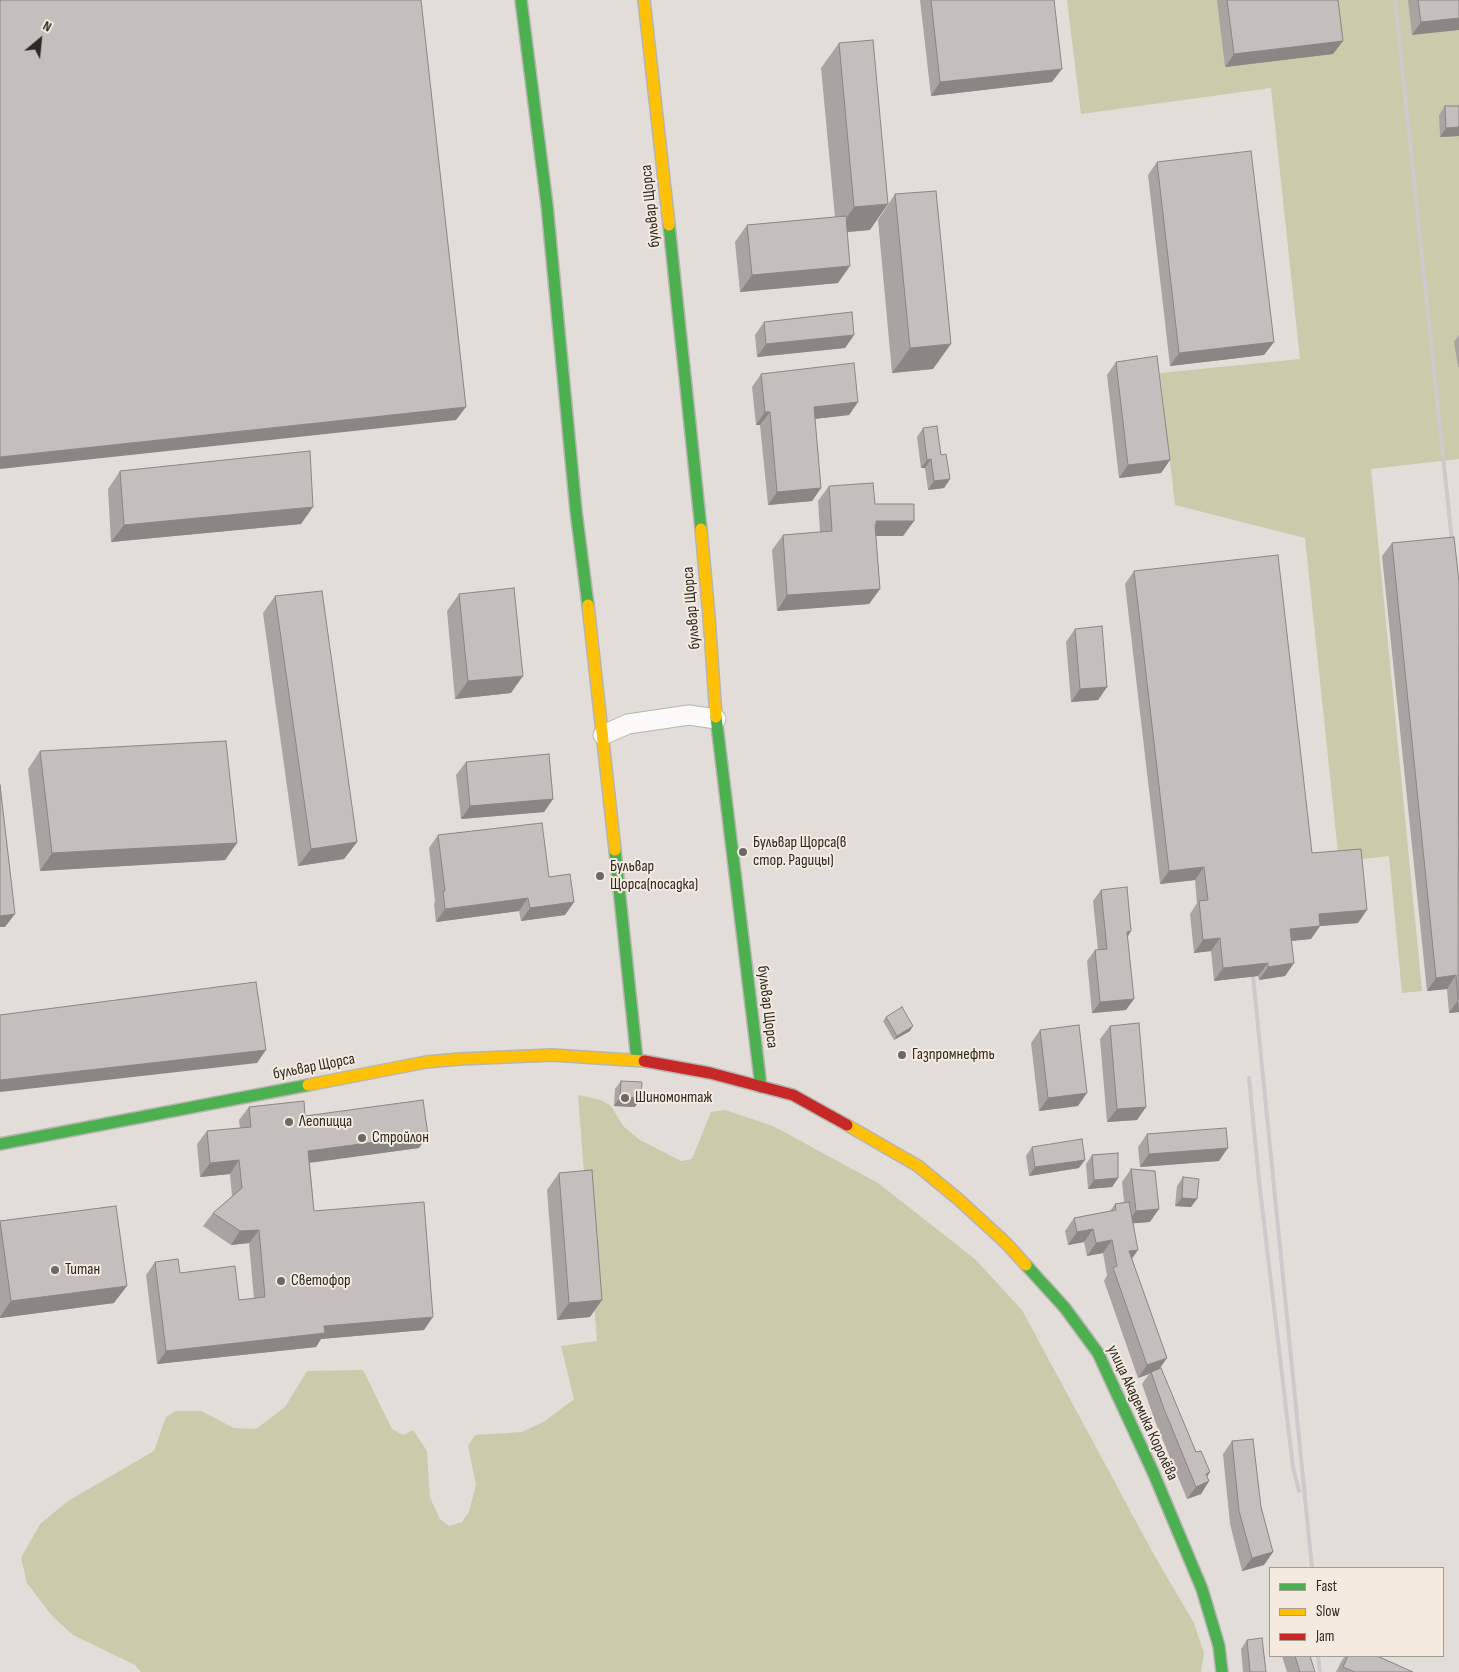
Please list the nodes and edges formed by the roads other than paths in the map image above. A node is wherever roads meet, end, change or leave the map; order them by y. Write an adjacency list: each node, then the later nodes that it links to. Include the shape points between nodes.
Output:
1 (521, 0): 4 (street, via 547,206 576,511)
2 (644, 0): 3 (street, бульвар Щорса, via 710,616)
3 (716, 719): 4 (street, via 689,715 628,724); 6 (street, бульвар Щорса)
4 (603, 735): 5 (street)
5 (637, 1060): 6 (street, бульвар Щорса, via 710,1073); 7 (street, бульвар Щорса, via 552,1055 426,1062)
6 (761, 1087): 8 (street, улица Академика Королёва, via 792,1095 918,1166 1006,1243 1065,1308 1098,1353 1153,1472 1202,1589 1219,1646)
7 (0, 1144)
8 (1222, 1672)

